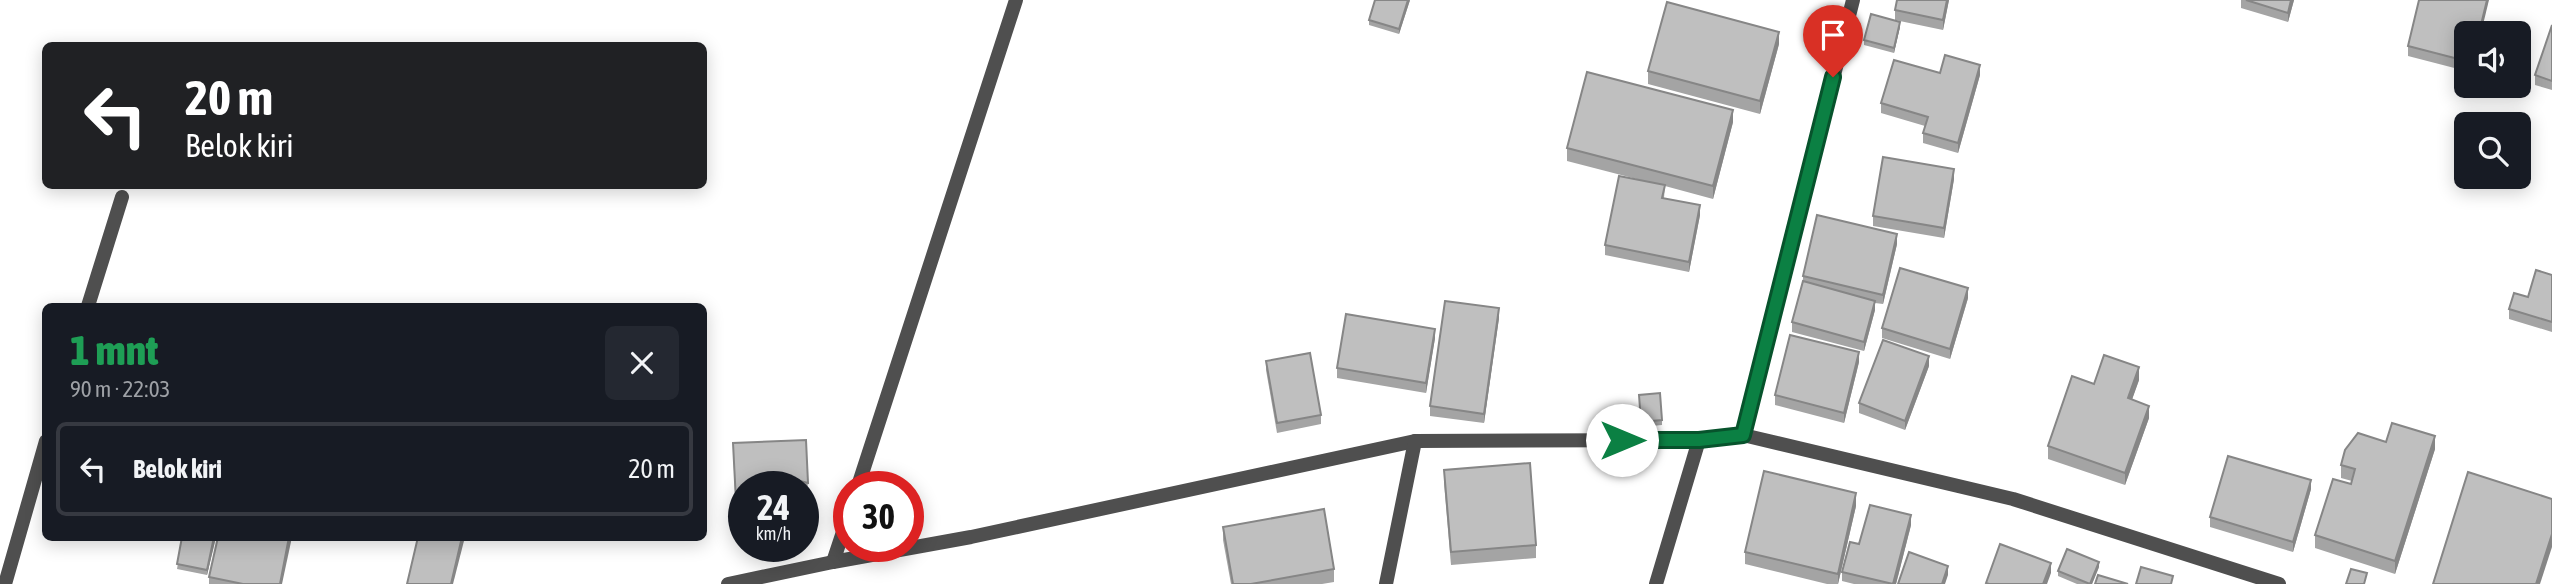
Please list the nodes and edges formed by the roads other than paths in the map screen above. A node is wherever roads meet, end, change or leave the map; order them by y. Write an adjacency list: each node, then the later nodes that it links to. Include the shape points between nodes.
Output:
1 (1016, 0): 9 (street)
2 (1853, 0): 5 (street)
3 (122, 197): 4 (street)
4 (89, 303)
5 (1743, 435): 6 (street); 16 (street, via 2013,499)
6 (1699, 440): 7 (street); 15 (street)
7 (1415, 441): 10 (street); 14 (street)
8 (42, 455): 12 (street)
9 (863, 471)
10 (924, 546)
11 (833, 562): 13 (street)
12 (5, 584)
13 (729, 584)
14 (1386, 584)
15 (1656, 584)
16 (2279, 584)

